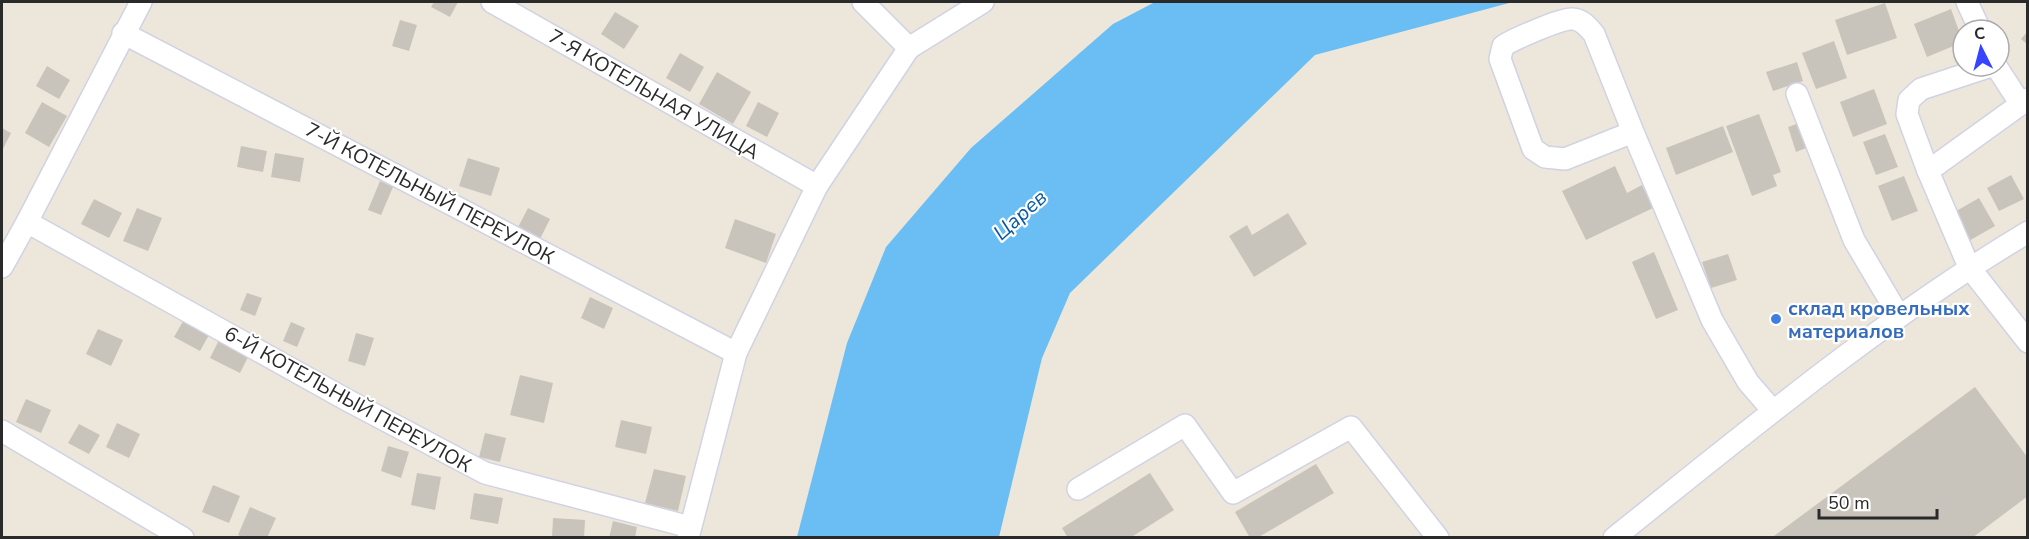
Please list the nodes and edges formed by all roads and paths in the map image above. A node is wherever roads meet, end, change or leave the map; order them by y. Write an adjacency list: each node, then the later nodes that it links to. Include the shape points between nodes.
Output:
1 (141, 2): 7 (street)
2 (492, 2): 15 (street, 7-Я КОТЕЛЬНАЯ УЛИЦА)
3 (863, 2): 8 (street)
4 (983, 2): 8 (street)
5 (1967, 2): 6 (street)
6 (1974, 18)
7 (123, 33): 16 (street); 22 (street, 7-Й КОТЕЛЬНЫЙ ПЕРЕУЛОК)
8 (909, 48): 15 (street)
9 (1954, 78): 14 (street, via 1921,89 1909,100 1907,114)
10 (2006, 78): 12 (street)
11 (1797, 94): 20 (street, via 1854,240)
12 (2024, 101): 14 (street)
13 (1633, 132): 13 (street, via 1594,34 1584,22 1572,18 1503,46 1500,59 1533,149 1545,156 1565,159); 23 (street, via 1712,320 1748,382)
14 (1928, 171): 19 (street)
15 (817, 186): 22 (street)
16 (27, 222): 18 (street); 26 (street, 6-Й КОТЕЛЬНЫЙ ПЕРЕУЛОК, via 485,473)
17 (2028, 232): 19 (street)
18 (2, 267)
19 (1970, 267): 20 (street); 21 (street)
20 (1899, 316): 23 (street)
21 (2028, 342)
22 (736, 353): 26 (street)
23 (1773, 411): 29 (street)
24 (2, 431): 27 (street)
25 (1078, 489): 28 (street, via 1185,425 1233,493 1351,427)
26 (689, 532)
27 (183, 537)
28 (1438, 537)
29 (1614, 537)

